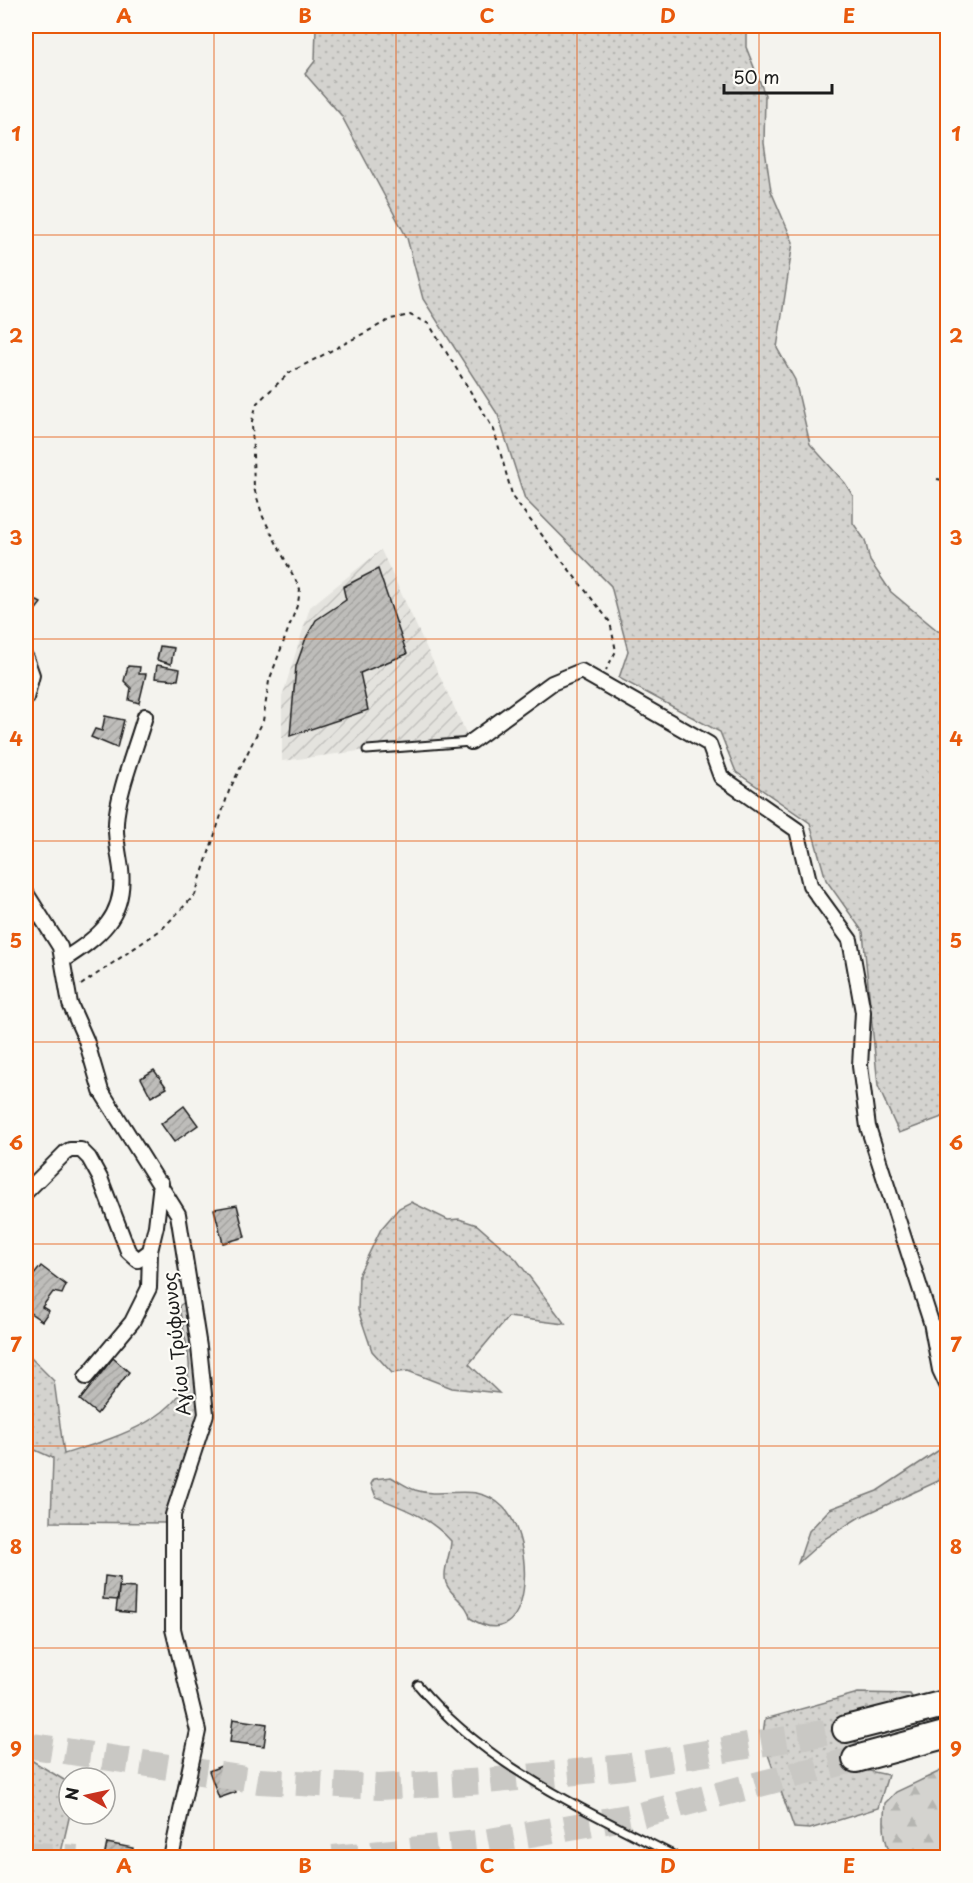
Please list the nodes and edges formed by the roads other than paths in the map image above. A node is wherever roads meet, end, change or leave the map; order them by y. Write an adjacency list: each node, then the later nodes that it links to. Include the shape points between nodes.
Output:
1 (26, 658): 2 (street, via 32,675)
2 (26, 698)
3 (145, 716): 7 (street, via 117,816 122,873 116,909 101,933)
4 (471, 742): 5 (lane); 12 (street, via 552,683 581,671 710,744 721,777 797,830 810,885 850,940 863,1012 860,1066 868,1127)
5 (367, 750)
6 (26, 893): 7 (street, Αγίου Τρύφωνος, via 53,933)
7 (63, 960): 8 (street, Αγίου Τρύφωνος, via 68,994 106,1102)
8 (161, 1182): 10 (street); 18 (street, Αγίου Τρύφωνος, via 178,1214 206,1414 173,1515 173,1629 198,1731)
9 (26, 1192): 10 (street, via 70,1150 81,1150 100,1179 128,1251 138,1260)
10 (150, 1251): 11 (street, via 149,1288 132,1322)
11 (86, 1377)
12 (948, 1387)
13 (418, 1685): 19 (lane, via 442,1714 490,1754 578,1806)
14 (948, 1703): 15 (highway)
15 (846, 1729)
16 (948, 1734): 17 (highway)
17 (856, 1759)
18 (171, 1857)
19 (679, 1857)

